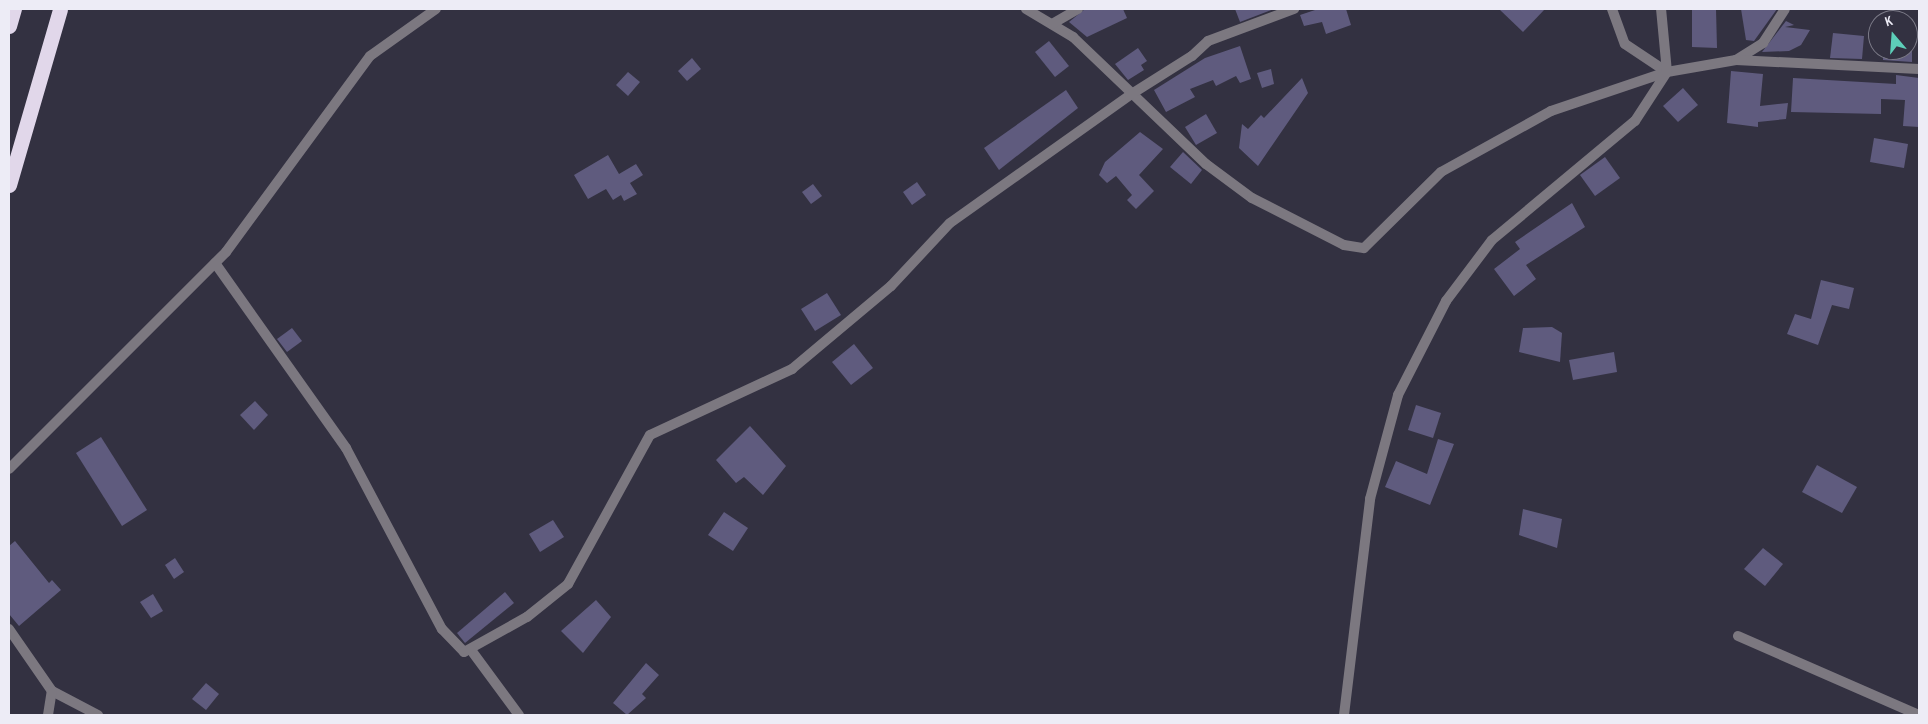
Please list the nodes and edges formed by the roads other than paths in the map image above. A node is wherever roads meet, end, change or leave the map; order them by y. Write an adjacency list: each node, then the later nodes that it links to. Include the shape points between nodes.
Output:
1 (14, 9): 11 (highway)
2 (60, 9): 16 (highway)
3 (436, 9): 17 (street, via 370,56)
4 (1026, 9): 10 (street)
5 (1078, 9): 10 (street)
6 (1294, 9): 15 (street, via 1208,41 1192,56)
7 (1612, 9): 14 (street, via 1625,44)
8 (1661, 9): 14 (street)
9 (1784, 9): 12 (street, via 1763,43)
10 (1052, 24): 15 (street, via 1073,37)
11 (9, 26)
12 (1736, 60): 13 (street); 14 (street)
13 (1919, 69)
14 (1667, 72): 15 (street, via 1551,112 1441,172 1364,248 1344,245 1252,198); 26 (street, via 1636,121 1492,240 1446,301 1402,386 1370,499)
15 (1130, 95): 21 (street, via 950,223 891,286 792,369 650,434 568,584 527,617)
16 (9, 185)
17 (215, 263): 18 (street); 21 (street, via 346,448 442,629 464,652)
18 (9, 469)
19 (9, 629): 22 (street)
20 (1738, 636): 27 (street)
21 (471, 650): 25 (street)
22 (52, 691): 23 (street); 24 (street)
23 (48, 715)
24 (98, 715)
25 (519, 715)
26 (1344, 715)
27 (1919, 715)

